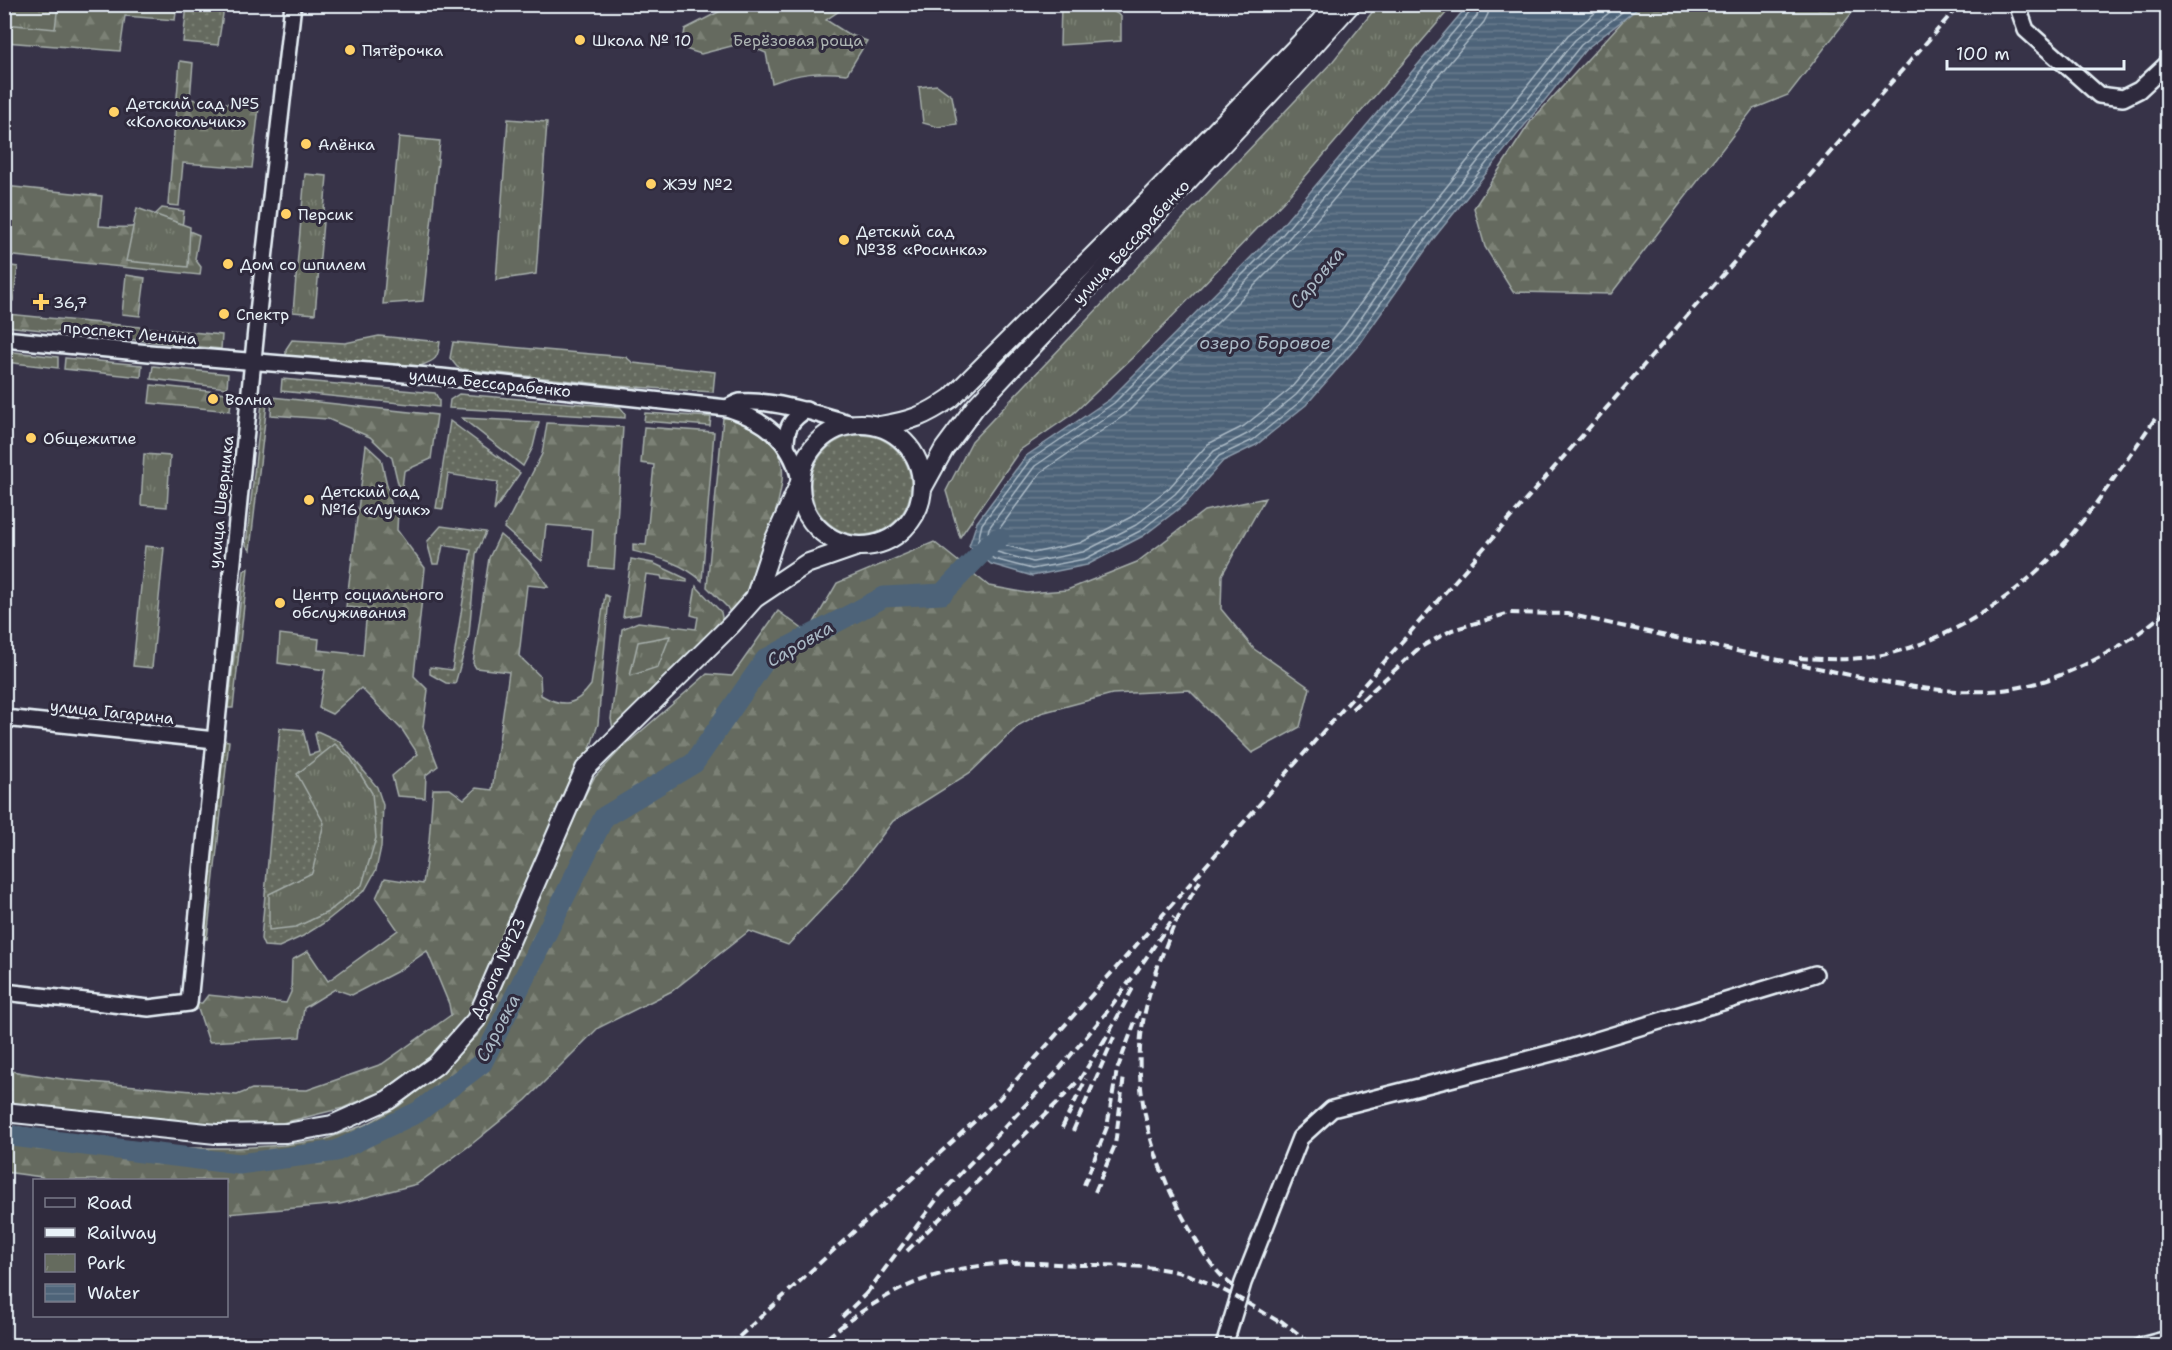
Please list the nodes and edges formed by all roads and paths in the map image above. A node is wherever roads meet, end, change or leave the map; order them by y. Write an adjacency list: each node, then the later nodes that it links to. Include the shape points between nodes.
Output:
1 (293, 4): 8 (street, улица Шверника)
2 (1334, 4): 6 (main road, улица Бессарабенко)
3 (1351, 4): 6 (main road, улица Бессарабенко)
4 (2020, 4): 5 (street, via 2026,30 2099,95 2124,98 2139,90)
5 (2168, 63)
6 (1271, 82): 12 (main road, улица Бессарабенко, via 951,398 931,412); 15 (main road, улица Бессарабенко, via 976,406)
7 (4, 339): 8 (street, проспект Ленина)
8 (253, 362): 9 (street, улица Бессарабенко, via 441,377); 19 (street, улица Шверника)
9 (727, 408): 10 (street, улица Бессарабенко, via 738,402); 13 (street, улица Бессарабенко, via 772,430)
10 (806, 410): 11 (street, улица Бессарабенко); 13 (street, via 790,423)
11 (852, 424): 12 (main road); 14 (main road, via 833,430 816,442 805,459)
12 (880, 426): 15 (main road, via 895,433 911,450 921,471)
13 (786, 446): 14 (street, улица Бессарабенко, via 796,463)
14 (799, 482): 16 (main road, via 805,511 812,522 832,539); 17 (main road, Дорога №123)
15 (922, 487): 16 (main road, via 919,507 906,527 884,542)
16 (858, 546): 17 (main road, Дорога №123, via 806,564)
17 (755, 598): 22 (main road, Дорога №123, via 585,769 476,1020 436,1065 388,1100 332,1125 286,1133 216,1134)
18 (4, 718): 19 (street, улица Гагарина)
19 (215, 740): 21 (street, улица Шверника, via 189,1003 149,1008)
20 (1815, 974): 24 (street, via 1564,1050 1332,1109 1300,1138 1243,1283)
21 (4, 992)
22 (4, 1112)
23 (2168, 1339): 25 (street)
24 (1224, 1346)
25 (2141, 1346)

